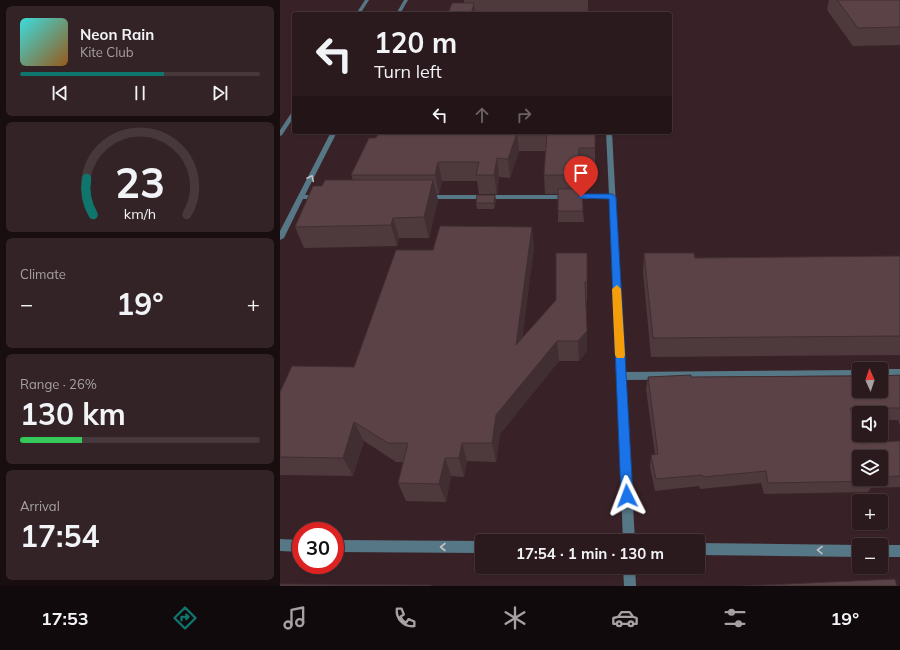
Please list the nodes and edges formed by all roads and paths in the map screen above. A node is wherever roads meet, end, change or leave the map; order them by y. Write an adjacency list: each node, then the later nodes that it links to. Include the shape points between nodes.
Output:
1 (367, 0): 3 (street)
2 (406, 0): 4 (street)
3 (359, 12)
4 (399, 12)
5 (292, 116): 6 (street)
6 (280, 134)
7 (333, 134): 9 (street, one-way to 7)
8 (609, 134): 12 (street)
9 (301, 197): 10 (street); 13 (street)
10 (325, 197)
11 (421, 197): 12 (street)
12 (612, 197): 17 (street)
13 (280, 238)
14 (888, 373): 15 (street)
15 (900, 373)
16 (852, 374): 17 (street)
17 (621, 376): 18 (street)
18 (629, 534)
19 (280, 546): 20 (street)
20 (292, 546)
21 (344, 546): 22 (street, one-way to 21)
22 (475, 547)
23 (705, 549): 24 (street, one-way to 23)
24 (852, 551)
25 (888, 551): 26 (street)
26 (900, 551)
27 (630, 574): 28 (street)
28 (630, 586)

